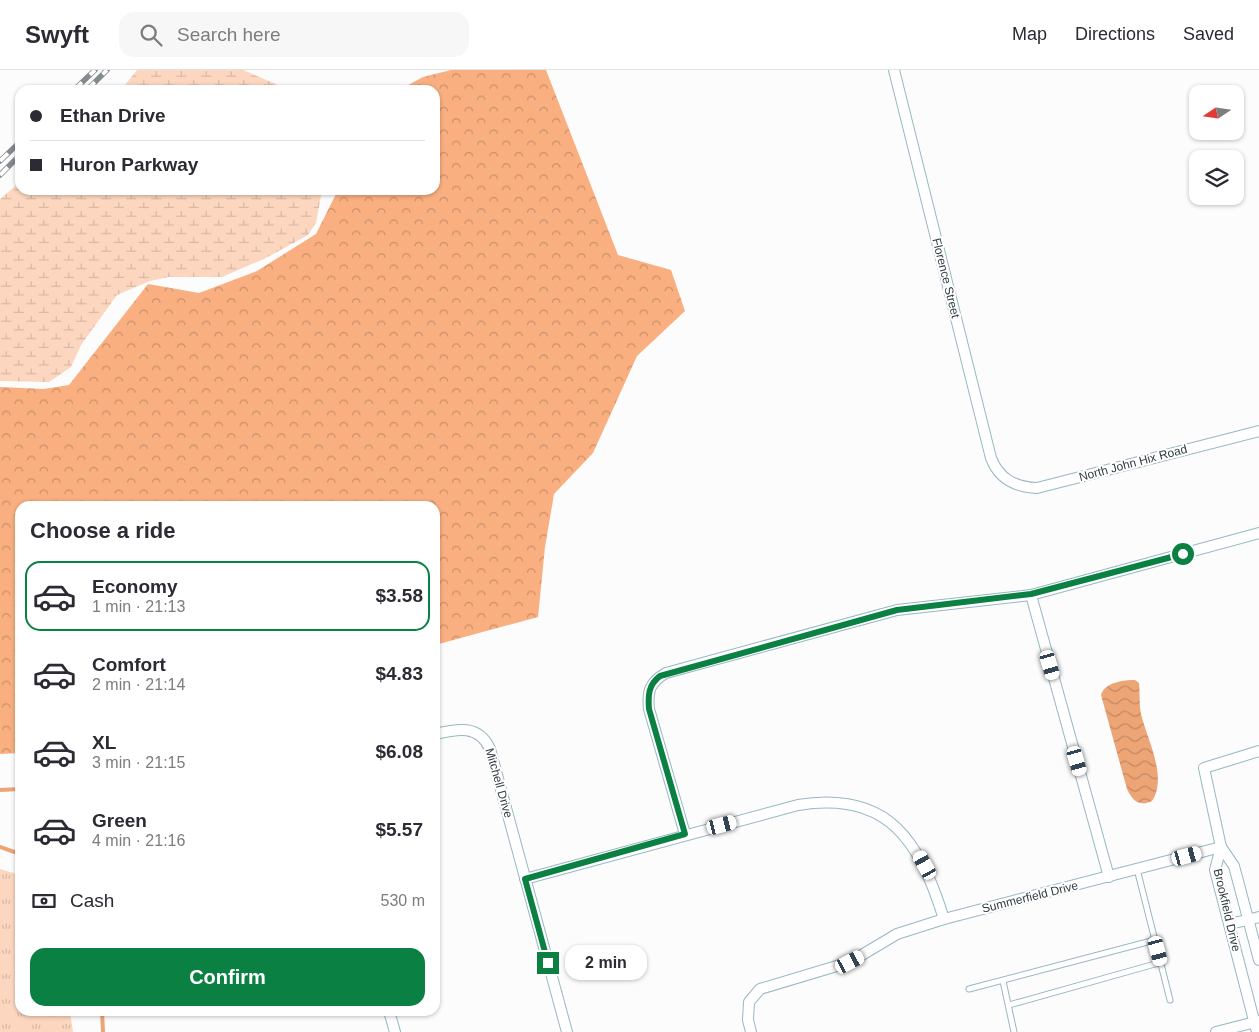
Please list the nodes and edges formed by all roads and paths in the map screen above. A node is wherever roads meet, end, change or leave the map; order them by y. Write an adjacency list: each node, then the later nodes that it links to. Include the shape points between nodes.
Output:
1 (894, 70): 3 (street, Florence Street, via 991,458)
2 (1259, 430): 3 (street, North John Hix Road, via 1036,488 1023,488)
3 (1008, 481)
4 (1259, 533): 5 (street)
5 (1031, 594): 8 (street, via 897,610 666,673 651,685 649,709); 11 (street)
6 (440, 733): 12 (street, Mitchell Drive, via 467,729 488,744)
7 (1259, 751): 9 (street, via 1204,768)
8 (685, 834): 12 (street); 14 (street, via 811,803 856,807 892,824 911,842 932,879)
9 (1221, 847): 10 (street, Summerfield Drive); 15 (street, Brookfield Drive, via 1234,866); 16 (street, Brookfield Drive, via 1215,870)
10 (1137, 869): 11 (street, Summerfield Drive); 17 (lane)
11 (1108, 877): 14 (street, Summerfield Drive)
12 (525, 879): 27 (street, Mitchell Drive)
13 (1259, 916): 15 (street)
14 (944, 919): 28 (street, Summerfield Drive, via 897,934 850,962 760,988 749,1002)
15 (1248, 919): 16 (street); 18 (street, Brookfield Drive)
16 (1230, 924): 25 (street, Brookfield Drive)
17 (1155, 940): 19 (lane); 20 (lane)
18 (1259, 960)
19 (1162, 962): 22 (lane); 23 (lane)
20 (1003, 981): 21 (lane); 23 (lane)
21 (969, 989)
22 (1170, 1000)
23 (1009, 1005): 29 (lane)
24 (391, 1016): 26 (street)
25 (1257, 1025): 30 (street)
26 (395, 1032)
27 (567, 1032)
28 (751, 1032)
29 (1014, 1032)
30 (1216, 1032)

